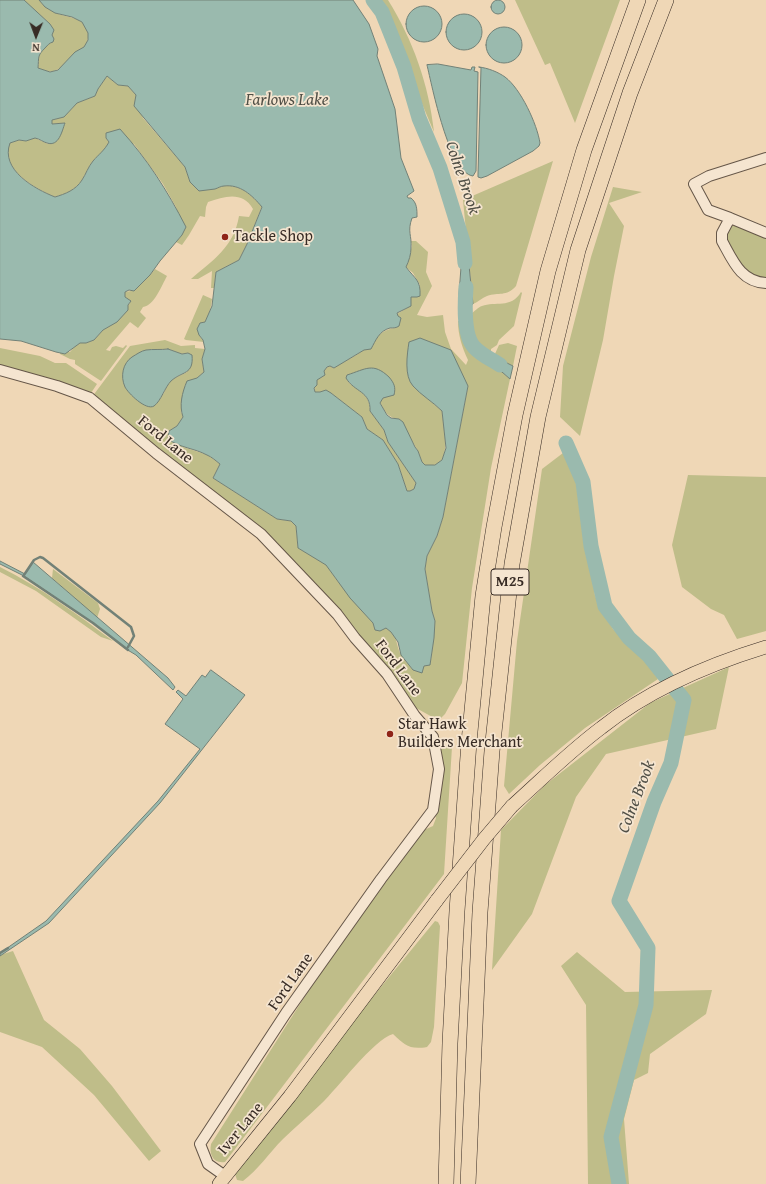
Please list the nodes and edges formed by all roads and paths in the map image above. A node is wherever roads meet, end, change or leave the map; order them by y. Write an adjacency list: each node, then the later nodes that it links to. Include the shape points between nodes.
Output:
1 (638, 0): 10 (highway, M25, via 584,150 548,271 514,415 494,527 468,750 456,934)
2 (666, 0): 11 (highway, M25, via 630,93 578,250 538,417 512,564 492,751 480,912)
3 (766, 158): 4 (street, via 709,176 694,184 708,210)
4 (730, 218): 5 (street); 6 (street, via 721,237 722,241 737,268 746,278)
5 (766, 233)
6 (766, 283)
7 (0, 370): 9 (street, Ford Lane, via 90,398 261,534 337,614 387,674 415,716 433,737 439,769 432,810 295,1001 200,1144 208,1164)
8 (766, 646): 9 (main road, Iver Lane, bridge, via 692,674 656,692 602,727 512,806 437,900 290,1096)
9 (222, 1180)
10 (446, 1184)
11 (468, 1184)

